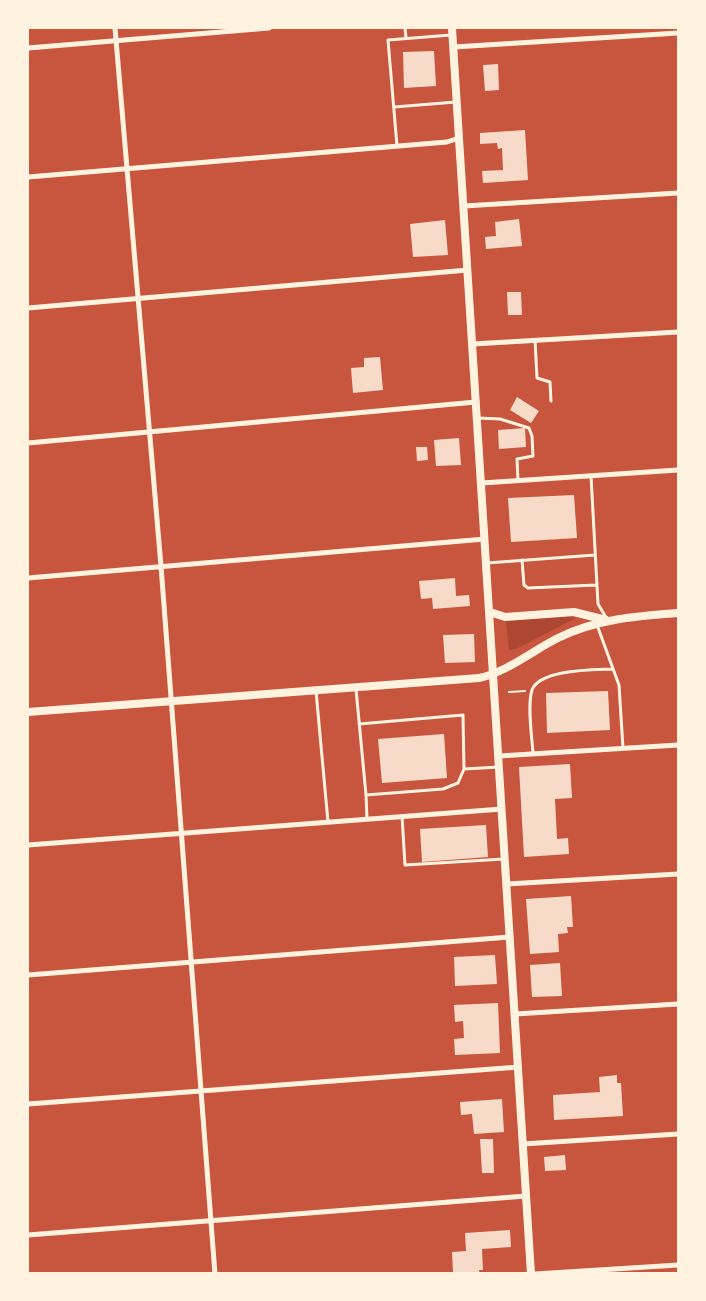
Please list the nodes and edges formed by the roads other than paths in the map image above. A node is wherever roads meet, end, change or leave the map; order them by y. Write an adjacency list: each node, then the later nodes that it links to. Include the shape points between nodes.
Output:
1 (115, 28): 7 (street)
2 (269, 28): 7 (street)
3 (405, 28): 6 (lane)
4 (453, 31): 6 (lane); 8 (street)
5 (678, 33): 8 (street)
6 (406, 38): 11 (lane, via 388,40)
7 (116, 41): 9 (street); 14 (street)
8 (454, 47): 10 (street)
9 (28, 48)
10 (457, 102): 11 (lane); 12 (street)
11 (394, 108): 13 (lane)
12 (460, 138): 13 (street); 17 (street)
13 (397, 146): 14 (street)
14 (127, 168): 15 (street); 19 (street)
15 (28, 177)
16 (678, 193): 17 (street)
17 (464, 206): 18 (street)
18 (468, 270): 19 (street); 23 (street)
19 (138, 299): 20 (street); 27 (street)
20 (28, 308)
21 (678, 332): 22 (street)
22 (535, 340): 23 (street); 24 (lane, via 536,378 550,382)
23 (473, 344): 25 (street)
24 (551, 401)
25 (476, 402): 26 (street); 27 (street)
26 (477, 418): 31 (lane, via 500,419 529,428 533,456 517,459); 32 (street)
27 (150, 432): 28 (street); 37 (street)
28 (28, 443)
29 (678, 470): 30 (street)
30 (591, 475): 31 (street); 34 (lane)
31 (518, 480): 32 (street)
32 (482, 483): 33 (street)
33 (485, 539): 36 (street); 37 (street)
34 (595, 555): 35 (lane); 39 (lane)
35 (522, 560): 36 (lane); 39 (lane, via 524,585 528,588)
36 (487, 563): 40 (street)
37 (161, 566): 38 (street); 48 (street)
38 (28, 578)
39 (596, 585): 42 (lane, via 598,604)
40 (490, 612): 42 (street, via 505,617 574,612); 45 (street)
41 (678, 613): 42 (street)
42 (608, 621): 43 (street)
43 (597, 624): 44 (lane); 45 (street, via 560,637)
44 (613, 669): 52 (lane, via 619,685); 53 (lane, via 557,674 542,679 532,691)
45 (493, 675): 46 (street); 54 (street)
46 (356, 687): 47 (street); 50 (lane)
47 (316, 690): 48 (street); 61 (lane)
48 (171, 701): 49 (street); 62 (street)
49 (28, 712)
50 (359, 724): 56 (lane, via 463,715); 57 (lane)
51 (678, 744): 52 (street)
52 (623, 748): 53 (street)
53 (533, 753): 54 (street)
54 (499, 756): 55 (street)
55 (500, 767): 56 (lane); 58 (street)
56 (464, 769): 57 (lane, via 458,783 443,789)
57 (366, 795): 60 (lane)
58 (502, 808): 59 (street); 64 (street)
59 (402, 815): 60 (street); 64 (lane, via 405,866)
60 (367, 819): 61 (street)
61 (328, 822): 62 (street)
62 (182, 834): 63 (street); 68 (street)
63 (28, 845)
64 (505, 859): 66 (street)
65 (678, 874): 66 (street)
66 (507, 884): 67 (street)
67 (510, 937): 68 (street); 71 (street)
68 (192, 964): 69 (street); 73 (street)
69 (28, 975)
70 (678, 1004): 71 (street)
71 (515, 1014): 72 (street)
72 (519, 1068): 73 (street); 76 (street)
73 (201, 1091): 74 (street); 78 (street)
74 (28, 1104)
75 (678, 1134): 76 (street)
76 (523, 1144): 77 (street)
77 (526, 1196): 78 (street); 82 (street)
78 (211, 1221): 79 (street); 81 (street)
79 (28, 1235)
80 (678, 1265): 83 (street)
81 (215, 1274)
82 (531, 1274)
83 (534, 1274)

